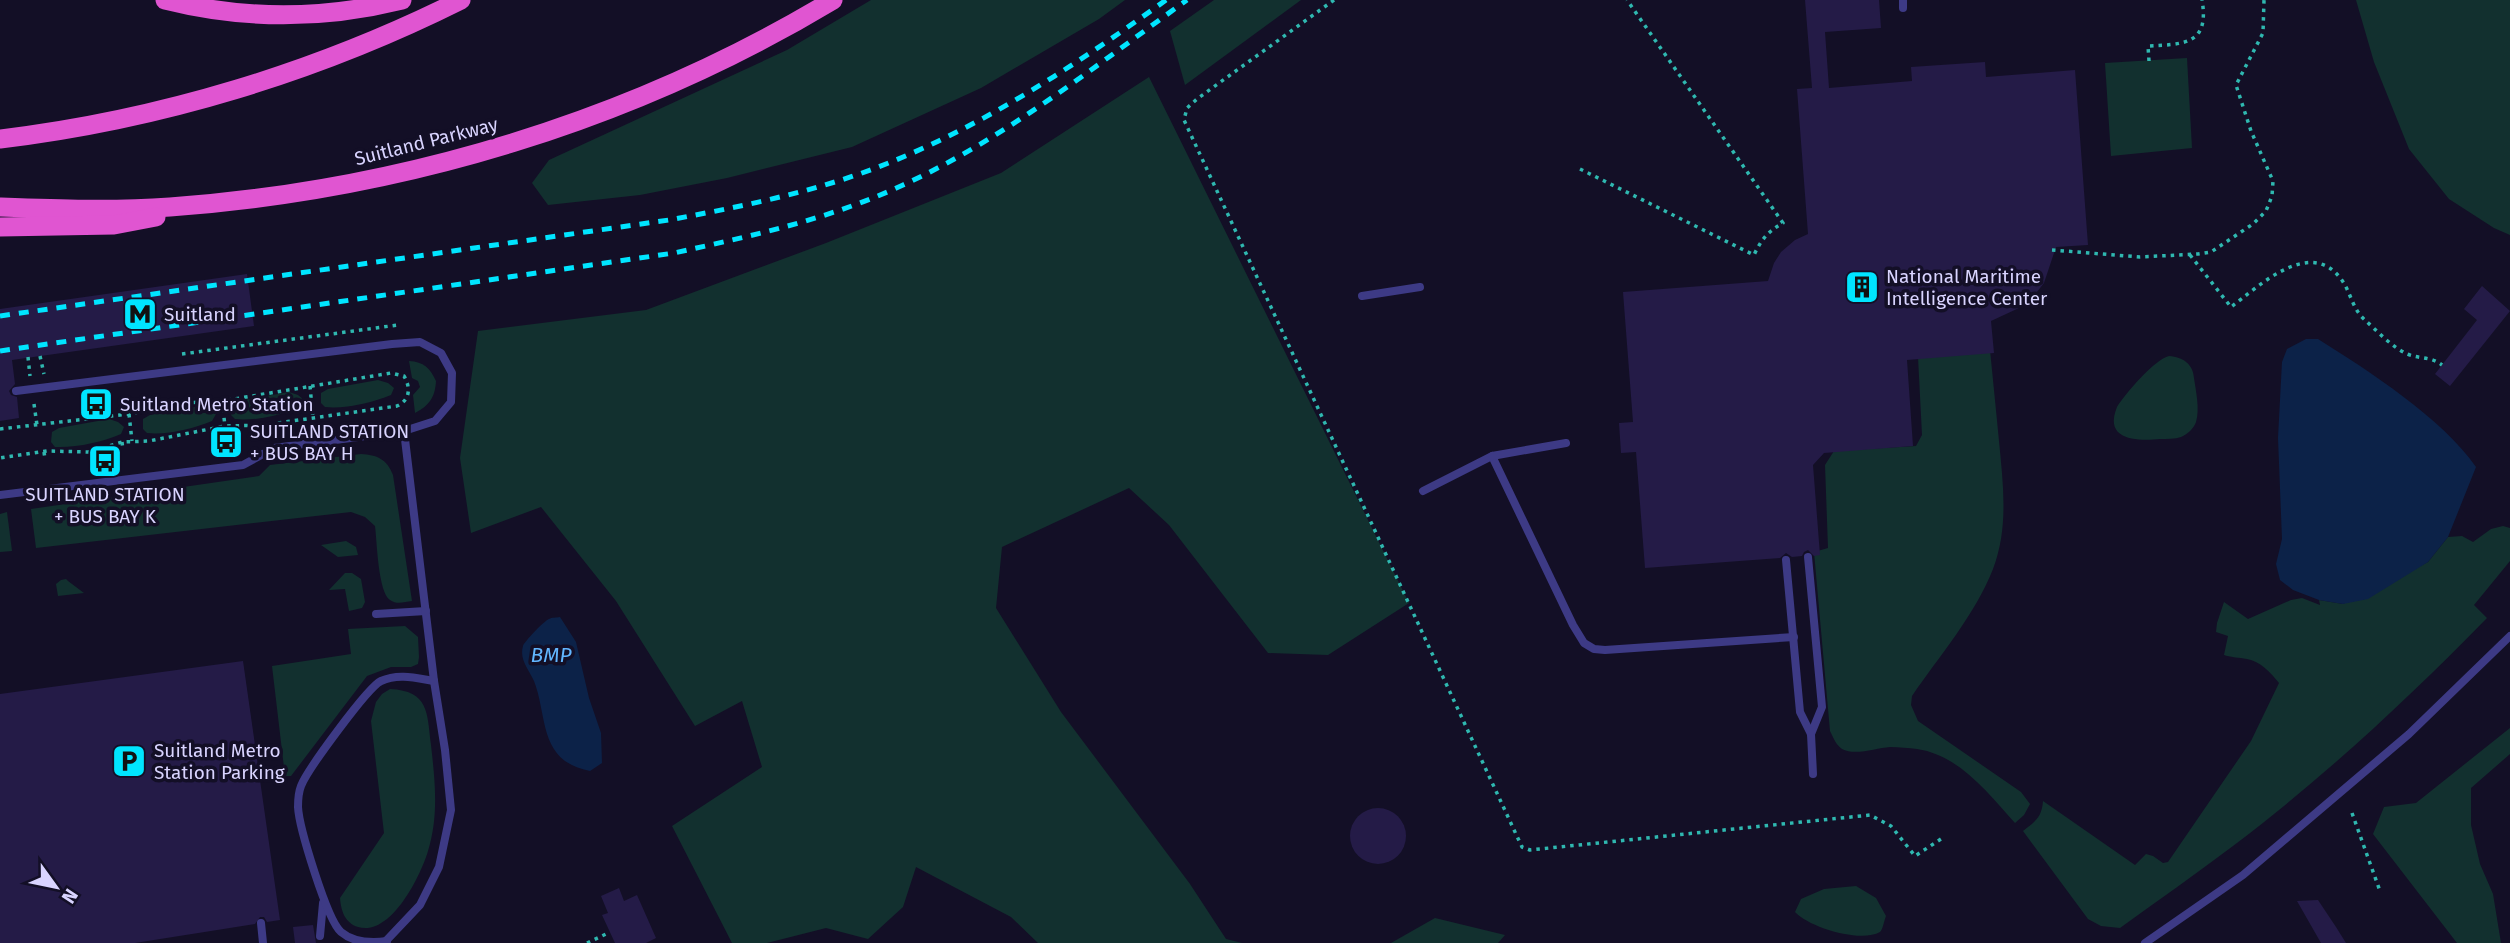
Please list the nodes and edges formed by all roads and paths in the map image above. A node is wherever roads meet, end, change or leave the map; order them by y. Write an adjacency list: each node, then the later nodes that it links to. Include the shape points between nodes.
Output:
1 (165, 0): 2 (highway, via 246,15 292,16)
2 (402, 0)
3 (461, 0): 10 (highway, via 334,56 231,90 124,118)
4 (833, 0): 12 (highway, Suitland Parkway, via 725,59 562,127 421,169)
5 (1334, 0): 64 (path, via 1197,99 1187,108 1184,120 1522,847 1530,850 1870,815 1891,826 1915,856)
6 (1627, 0): 11 (path, via 1783,223 1761,240 1754,255)
7 (2202, 0): 9 (path, via 2203,21 2195,37 2186,44 2148,46)
8 (2264, 0): 16 (path, via 2263,33 2236,85 2273,181 2273,196 2266,211 2238,235 2211,251)
9 (2149, 61)
10 (0, 139)
11 (1580, 169)
12 (235, 201): 13 (highway, Suitland Parkway, via 110,209); 14 (highway, via 114,225)
13 (0, 208)
14 (0, 227)
15 (2052, 250): 16 (path, via 2140,257)
16 (2190, 255): 23 (path, via 2231,307 2291,266 2312,262 2330,268 2345,285 2358,314 2372,327 2406,353)
17 (1420, 287): 18 (lane)
18 (1362, 296)
19 (398, 325): 20 (path)
20 (182, 354)
21 (40, 356): 24 (path)
22 (28, 357): 25 (path, via 30,376)
23 (2442, 365)
24 (44, 374)
25 (20, 377)
26 (310, 386): 29 (path); 37 (path); 37 (path, via 397,373 408,382 409,394 397,406)
27 (254, 388): 29 (path)
28 (16, 391): 42 (lane, via 419,342 440,353 452,373 451,402 435,421)
29 (254, 394): 31 (path)
30 (197, 396): 32 (path)
31 (222, 401): 32 (path); 40 (path)
32 (198, 402): 35 (path)
33 (138, 403): 35 (path)
34 (34, 404): 38 (path)
35 (139, 412): 36 (path)
36 (129, 414): 38 (path); 45 (path)
37 (313, 419): 39 (path)
38 (37, 425): 41 (path)
39 (243, 425): 40 (path); 43 (path)
40 (225, 426): 45 (path, via 184,438)
41 (0, 429)
42 (404, 431): 53 (lane, via 274,448 243,465); 56 (lane)
43 (243, 432)
44 (122, 442): 45 (path); 47 (path); 48 (path, via 89,452)
45 (132, 442)
46 (1566, 443): 49 (lane)
47 (123, 450)
48 (44, 452): 50 (path); 51 (path)
49 (1492, 456): 52 (lane); 59 (lane, via 1573,625 1594,649)
50 (0, 458)
51 (45, 459)
52 (1423, 491)
53 (0, 495)
54 (1808, 556): 61 (lane, via 1822,708)
55 (1786, 560): 59 (lane)
56 (426, 611): 57 (lane); 60 (lane)
57 (376, 614)
58 (2510, 636): 73 (lane, via 2353,783 2243,875)
59 (1794, 637): 61 (lane, via 1800,712)
60 (434, 681): 66 (lane, via 401,676 380,681 356,707 301,786 298,808); 70 (lane, via 452,810 436,874 420,905)
61 (1811, 734): 62 (lane)
62 (1813, 774)
63 (2353, 813): 65 (path)
64 (1941, 839)
65 (2380, 891)
66 (323, 903): 69 (lane); 70 (lane, via 341,932 368,943)
67 (261, 923): 71 (lane)
68 (606, 934): 72 (path)
69 (320, 936)
70 (386, 942)
71 (264, 943)
72 (587, 943)
73 (2145, 943)

